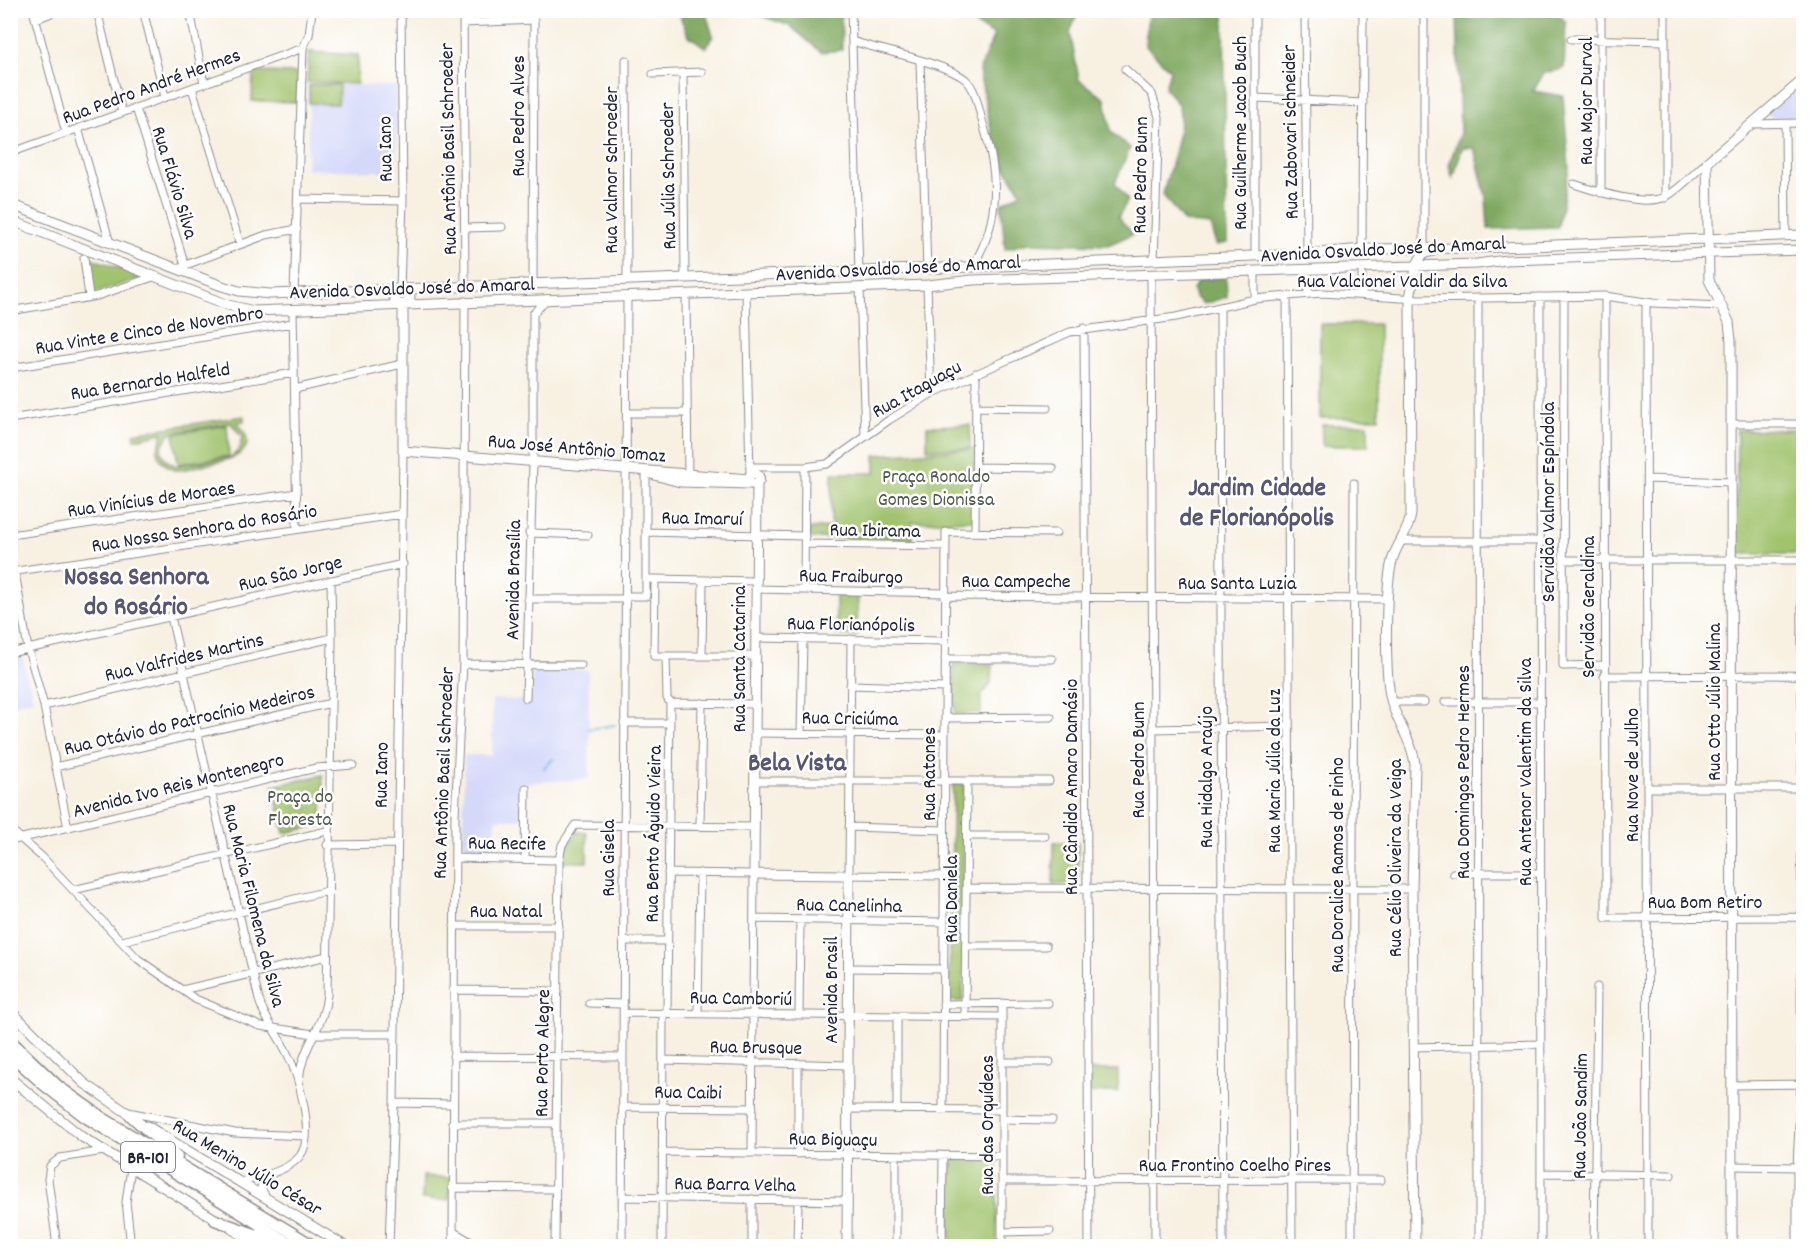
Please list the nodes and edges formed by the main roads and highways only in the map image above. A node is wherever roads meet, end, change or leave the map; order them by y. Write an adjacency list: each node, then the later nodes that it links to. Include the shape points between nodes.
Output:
1 (1803, 79): 5 (main road, Rua Otto Júlio Malina, via 1707,162)
2 (10, 204): 19 (main road, Avenida Osvaldo José do Amaral, via 239,291 294,293)
3 (12, 221): 21 (main road, Avenida Osvaldo José do Amaral, via 237,308 254,311)
4 (1803, 235): 5 (main road, Avenida Osvaldo José do Amaral)
5 (1707, 238): 6 (main road, Avenida Osvaldo José do Amaral); 10 (main road, Rua Otto Júlio Malina)
6 (1537, 245): 7 (main road, Avenida Osvaldo José do Amaral); 11 (main road, via 1540,255)
7 (1445, 248): 8 (main road, Avenida Osvaldo José do Amaral); 13 (main road, via 1425,252)
8 (1362, 249): 12 (main road, Avenida Osvaldo José do Amaral); 15 (main road, via 1332,255 1329,263)
9 (1803, 250): 10 (main road, Avenida Osvaldo José do Amaral)
10 (1708, 253): 11 (main road, Avenida Osvaldo José do Amaral); 38 (main road, Rua Otto Júlio Malina, via 1709,280 1731,333)
11 (1506, 260): 13 (main road, Avenida Osvaldo José do Amaral)
12 (1014, 264): 14 (main road, Avenida Osvaldo José do Amaral); 17 (main road, via 1018,272 1014,276)
13 (1417, 264): 15 (main road, Avenida Osvaldo José do Amaral); 37 (main road, Rua Célio Oliveira da Veiga, via 1410,297 1411,514 1390,567 1388,599 1392,702 1414,758)
14 (942, 268): 16 (main road, Avenida Osvaldo José do Amaral); 18 (main road, via 910,273 904,279)
15 (1337, 268): 17 (main road, Avenida Osvaldo José do Amaral)
16 (718, 276): 19 (main road, Avenida Osvaldo José do Amaral); 20 (main road, via 712,286)
17 (974, 280): 18 (main road, Avenida Osvaldo José do Amaral)
18 (908, 286): 20 (main road, Avenida Osvaldo José do Amaral)
19 (400, 288): 21 (main road, Rua Iano, via 394,296)
20 (718, 292): 21 (main road, Avenida Osvaldo José do Amaral)
21 (402, 305): 22 (main road, Rua Iano)
22 (403, 451): 23 (main road, Rua José Antônio Tomaz, via 688,478)
23 (753, 477): 24 (main road, Rua Santa Catarina, via 754,874)
24 (849, 875): 36 (main road, Avenida Brasil)
25 (11, 1012): 29 (main road, Rua Menino Júlio César, via 67,1068)
26 (10, 1040): 30 (highway, BR-101, via 77,1100)
27 (10, 1053): 33 (highway, BR-101, via 85,1117)
28 (10, 1078): 31 (main road, via 69,1127)
29 (130, 1116): 30 (highway); 35 (main road, Rua Menino Júlio César)
30 (197, 1176): 34 (highway, BR-101)
31 (215, 1220): 32 (main road); 33 (highway)
32 (261, 1246)
33 (292, 1246)
34 (314, 1246)
35 (345, 1246)
36 (846, 1246)
37 (1415, 1246)
38 (1732, 1246)

